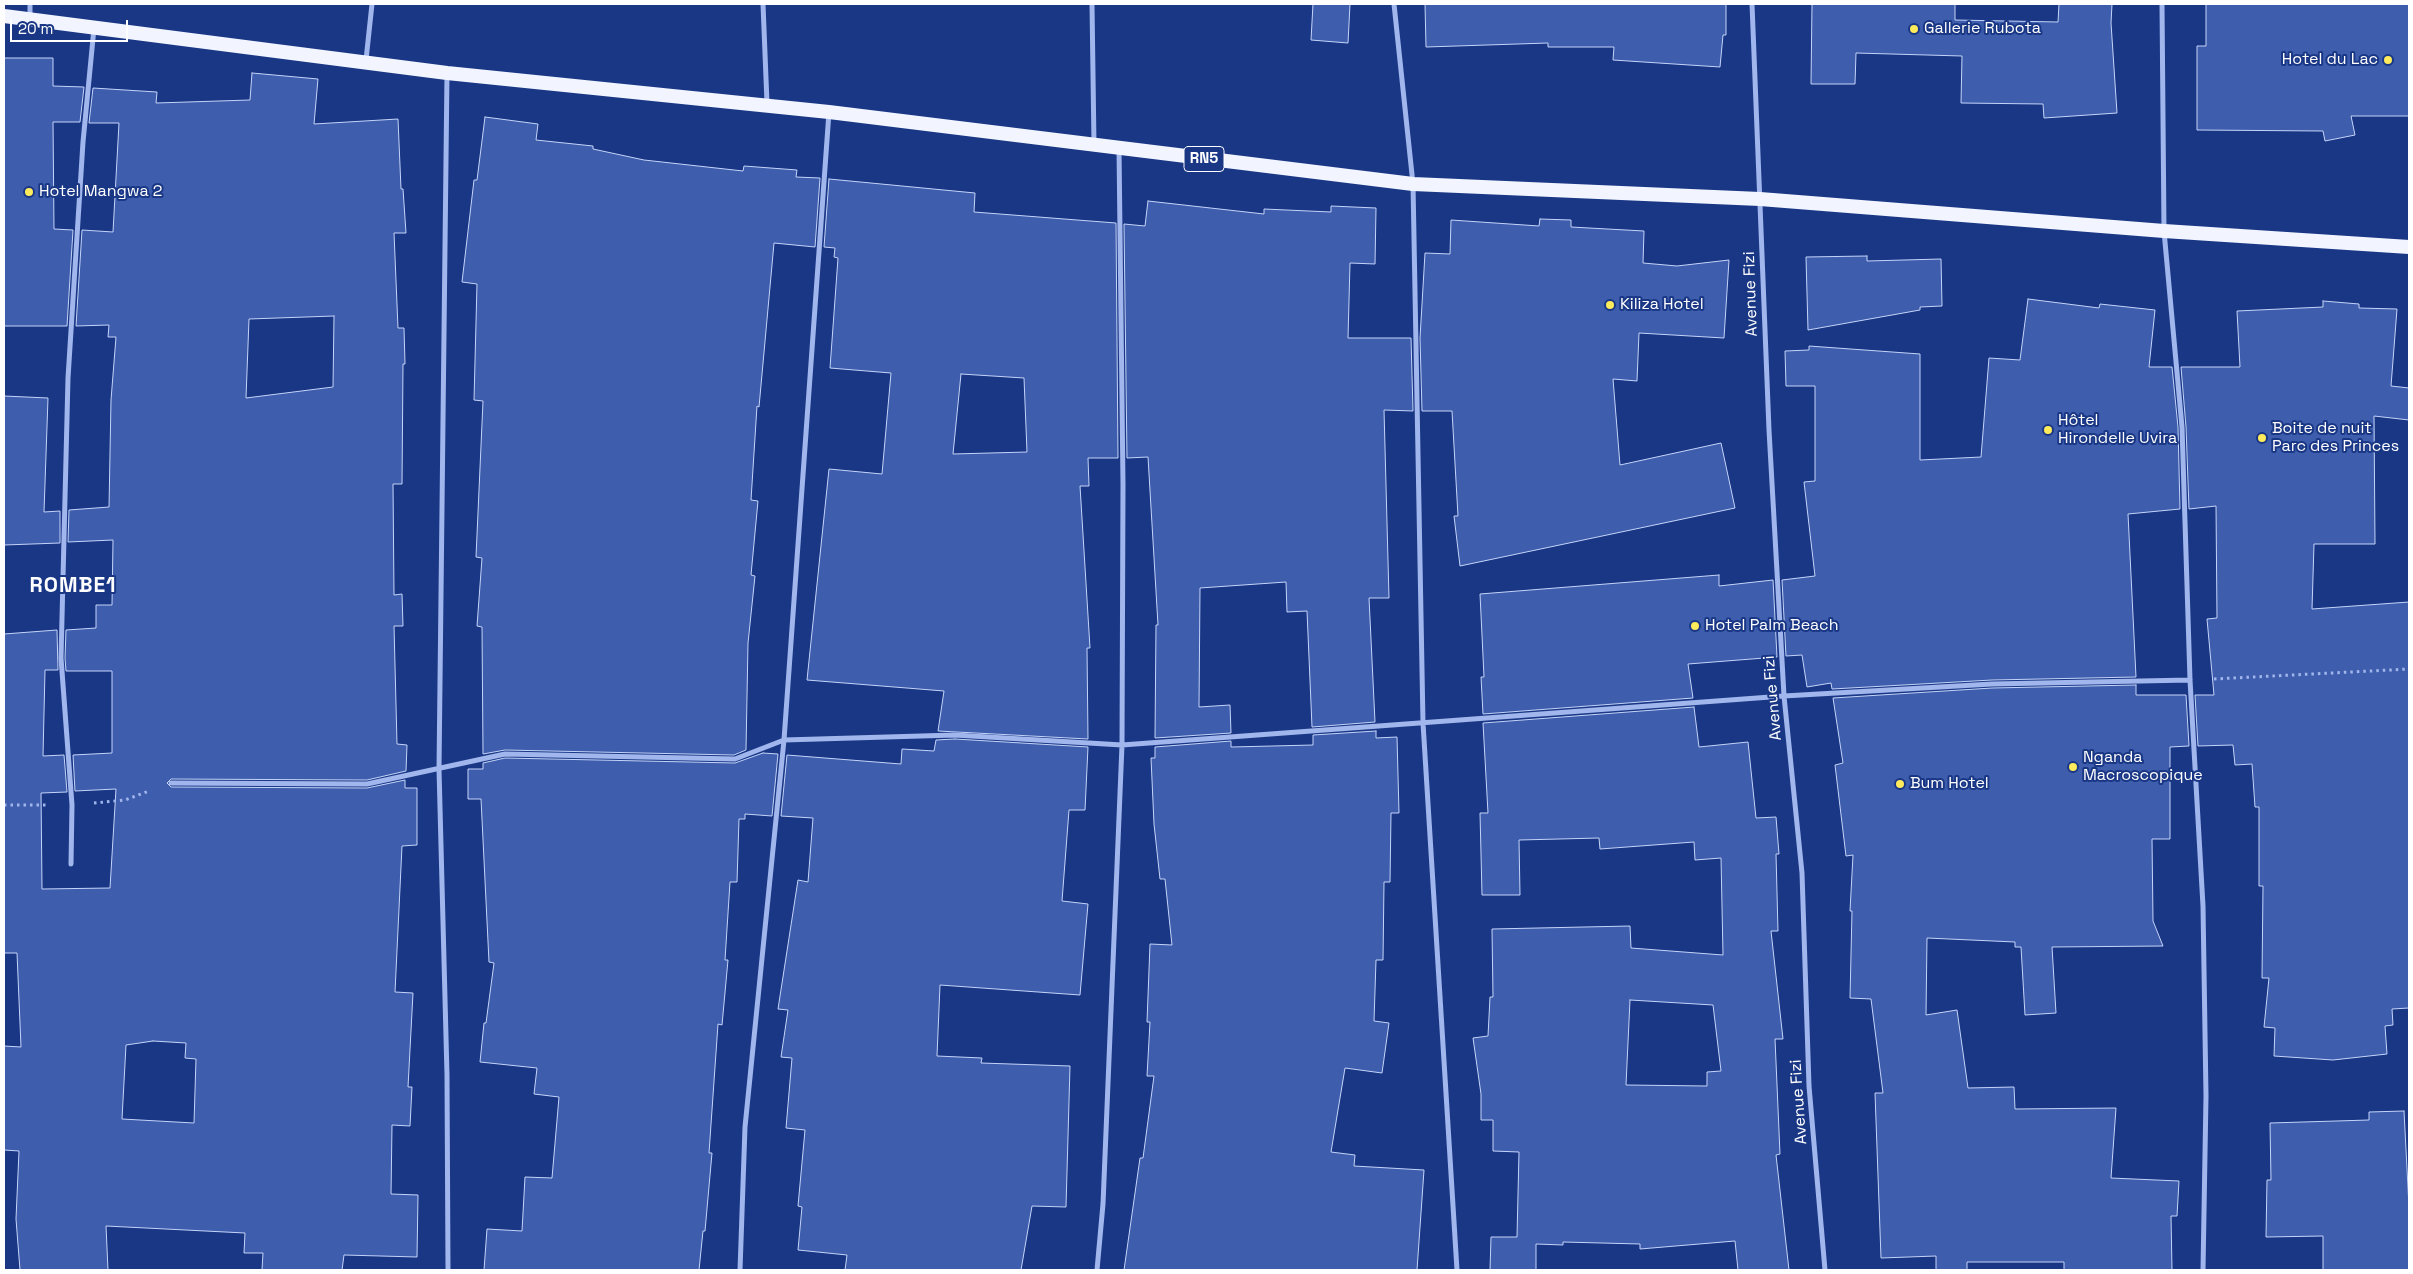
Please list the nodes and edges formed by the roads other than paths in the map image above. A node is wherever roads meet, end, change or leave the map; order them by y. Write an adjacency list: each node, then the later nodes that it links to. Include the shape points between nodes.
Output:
1 (30, 4): 9 (street)
2 (372, 4): 11 (street)
3 (763, 4): 13 (street)
4 (1092, 4): 15 (street)
5 (1394, 4): 17 (street)
6 (1752, 4): 18 (street, Avenue Fizi)
7 (2162, 4): 19 (street)
8 (4, 16): 9 (highway, RN5)
9 (30, 19): 10 (highway, RN5)
10 (94, 27): 11 (highway, RN5); 28 (street, via 68,378 61,658 72,805)
11 (366, 62): 12 (highway, RN5)
12 (447, 73): 13 (highway, RN5); 26 (street)
13 (768, 106): 14 (highway, RN5)
14 (829, 112): 15 (highway, RN5); 24 (street)
15 (1094, 145): 16 (highway, RN5)
16 (1119, 147): 17 (highway, RN5); 25 (street)
17 (1413, 184): 18 (highway, RN5); 23 (street)
18 (1760, 199): 19 (highway, RN5); 22 (street, Avenue Fizi, via 1768,430)
19 (2164, 231): 20 (highway, RN5); 21 (street, via 2182,427)
20 (2409, 247)
21 (2190, 680): 22 (street, via 1992,684); 34 (street, via 2203,906 2206,1096)
22 (1784, 696): 23 (street); 33 (street, Avenue Fizi, via 1802,872 1809,1086)
23 (1423, 723): 25 (street); 32 (street)
24 (784, 740): 25 (street, via 955,735); 26 (street, via 735,759 504,754); 30 (street, via 745,1127)
25 (1122, 745): 31 (street, via 1103,1204)
26 (439, 769): 27 (street, via 367,784); 29 (street, via 447,1075)
27 (171, 782)
28 (71, 864)
29 (448, 1270)
30 (740, 1270)
31 (1097, 1270)
32 (1457, 1270)
33 (1825, 1270)
34 (2203, 1270)

